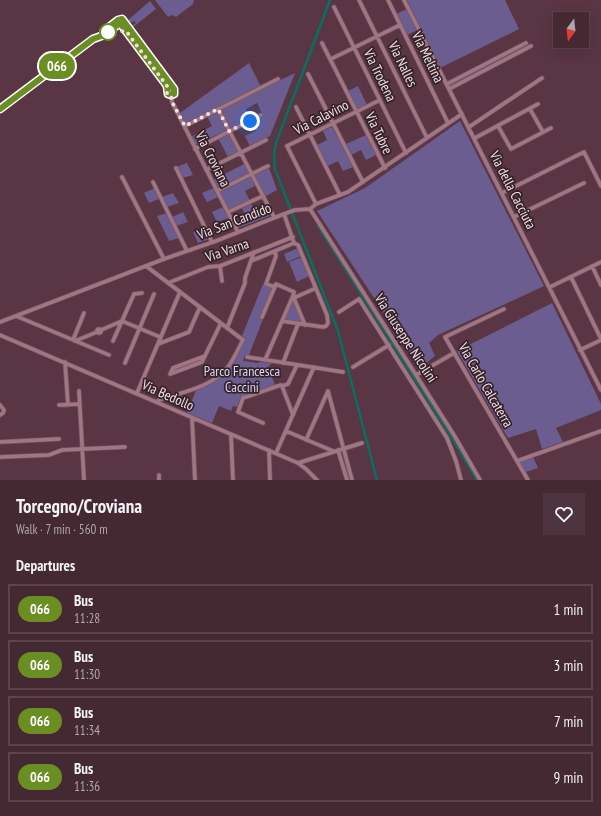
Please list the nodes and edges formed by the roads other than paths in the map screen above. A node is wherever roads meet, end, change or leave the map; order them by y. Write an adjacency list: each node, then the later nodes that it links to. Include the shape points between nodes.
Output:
1 (359, 0): 6 (street, Via Nalles)
2 (388, 0): 5 (street, Via Meltina)
3 (404, 0): 16 (street, Via della Cacciuta)
4 (334, 7): 10 (street, Via Trodena)
5 (400, 25): 6 (street); 31 (street, Via Meltina)
6 (377, 36): 10 (street); 39 (street, Via Nalles)
7 (322, 43): 11 (street, Via Tubre)
8 (526, 43): 16 (street)
9 (531, 46): 19 (street)
10 (354, 47): 11 (street); 21 (street, Via Trodena)
11 (331, 59): 27 (street, Via Tubre)
12 (158, 70): 17 (street); 18 (street); 25 (street, via 120,21)
13 (308, 74): 30 (street)
14 (542, 78): 33 (street)
15 (278, 79): 26 (street)
16 (447, 84): 19 (street, Via della Cacciuta)
17 (172, 87): 18 (street); 20 (street, via 175,92)
18 (168, 89): 20 (street, via 167,93)
19 (449, 89): 28 (street, Via della Cacciuta)
20 (171, 95): 32 (street, Via Croviana)
21 (380, 100): 27 (street, Via Calavino); 44 (street, Via Trodena)
22 (538, 104): 24 (street)
23 (296, 107): 38 (street)
24 (530, 108): 34 (street); 37 (street)
25 (0, 109)
26 (218, 109): 32 (street); 36 (street)
27 (357, 112): 30 (street, Via Calavino); 47 (street, Via Tubre)
28 (462, 114): 31 (street); 33 (street, Via della Cacciuta)
29 (261, 115): 36 (street)
30 (334, 123): 38 (street, Via Calavino); 52 (street)
31 (448, 123): 39 (street)
32 (185, 126): 42 (street, Via Croviana)
33 (469, 126): 40 (street, Via della Cacciuta)
34 (498, 126): 37 (street, via 511,149); 40 (street)
35 (551, 128): 37 (street)
36 (229, 131): 42 (street); 43 (street)
37 (543, 132)
38 (310, 135): 57 (street); 59 (street, Via Calavino, via 287,146)
39 (427, 138): 44 (street)
40 (475, 138): 56 (street, Via della Cacciuta)
41 (266, 140): 43 (street)
42 (195, 149): 48 (street, Via Croviana)
43 (240, 153): 48 (street); 49 (street)
44 (406, 153): 47 (street)
45 (268, 166): 49 (street)
46 (176, 168): 67 (street)
47 (385, 168): 52 (street)
48 (206, 170): 55 (street, Via Croviana)
49 (252, 174): 55 (street); 58 (street)
50 (122, 177): 72 (street)
51 (153, 182): 69 (street)
52 (363, 182): 57 (street)
53 (584, 183): 64 (street)
54 (601, 186): 56 (street, via 584,152)
55 (217, 191): 61 (street, Via Croviana)
56 (502, 193): 64 (street, Via della Cacciuta)
57 (340, 195): 59 (street)
58 (263, 196): 61 (street); 63 (street)
59 (316, 204): 60 (street)
60 (310, 209): 62 (street, Via San Candido); 125 (street, Via Giuseppe Nicolini)
61 (228, 212): 65 (street, Via Croviana)
62 (286, 213): 63 (street, Via San Candido); 66 (street)
63 (274, 217): 65 (street, Via San Candido)
64 (514, 217): 83 (street, Via della Cacciuta)
65 (238, 232): 67 (street, Via San Candido)
66 (293, 237): 68 (street); 71 (street, Via Varna)
67 (212, 242): 69 (street, Via San Candido)
68 (294, 243): 70 (street); 84 (street, via 298,245)
69 (188, 251): 72 (street, Via San Candido)
70 (275, 251): 73 (street); 82 (street, via 276,256 266,284)
71 (254, 252): 73 (street); 76 (street, Via Varna)
72 (164, 259): 75 (street, Via San Candido)
73 (251, 261): 102 (street)
74 (601, 262): 77 (street)
75 (146, 266): 80 (street); 93 (street, Via San Candido)
76 (220, 266): 79 (street); 80 (street, Via Varna, via 208,267)
77 (592, 266): 78 (street); 81 (street)
78 (571, 277): 83 (street); 107 (street)
79 (222, 281)
80 (168, 283): 85 (street)
81 (601, 285)
82 (275, 287): 88 (street, via 276,284 294,292); 94 (street)
83 (550, 287): 112 (street, Via della Cacciuta)
84 (316, 288): 88 (street); 100 (street, via 327,315 327,325)
85 (180, 292): 89 (street); 105 (street)
86 (142, 293): 95 (street, via 134,294)
87 (154, 294): 101 (street)
88 (293, 296): 96 (street); 100 (street)
89 (200, 307): 98 (street); 110 (street, via 189,332)
90 (504, 308): 113 (street, Via Carlo Calcaterra, via 445,337)
91 (339, 312): 111 (street, via 359,299)
92 (84, 313): 108 (street)
93 (16, 316): 97 (street, Via San Candido); 108 (street)
94 (262, 317)
95 (122, 321): 101 (street); 108 (street); 109 (street)
96 (282, 321): 99 (street); 117 (street)
97 (0, 322)
98 (221, 323): 102 (street); 115 (street)
99 (298, 324): 100 (street); 119 (street)
100 (305, 325)
101 (140, 328): 105 (street); 120 (street)
102 (227, 328): 130 (street, via 243,340 228,367 209,383)
103 (0, 335): 104 (street, Via Bedollo)
104 (5, 337): 106 (street); 118 (street, Via Bedollo)
105 (160, 337): 110 (street)
106 (0, 339)
107 (601, 339): 112 (street)
108 (74, 340): 114 (street)
109 (113, 341)
110 (158, 344): 129 (street)
111 (389, 345): 123 (street); 165 (street, via 447,438)
112 (580, 350): 127 (street, Via della Cacciuta)
113 (454, 353): 125 (street); 154 (street, Via Carlo Calcaterra)
114 (109, 356)
115 (205, 356): 115 (street, via 173,368 170,374 202,362)
116 (247, 357): 117 (street)
117 (265, 360): 119 (street)
118 (65, 362): 129 (street, Via Bedollo); 134 (street)
119 (283, 363): 121 (street)
120 (125, 364)
121 (297, 365): 122 (street); 126 (street, via 288,384)
122 (314, 367): 124 (street); 135 (street)
123 (354, 367)
124 (343, 372)
125 (416, 374): 166 (street, Via Giuseppe Nicolini)
126 (282, 386): 135 (street); 138 (street, via 243,398 238,412)
127 (601, 390)
128 (79, 391): 131 (street)
129 (137, 393): 130 (street, Via Bedollo)
130 (157, 402): 137 (street, Via Bedollo)
131 (80, 404): 134 (street); 148 (street)
132 (0, 405): 136 (street, via 4,410)
133 (59, 405): 134 (street)
134 (68, 405)
135 (293, 415): 139 (street)
136 (0, 416)
137 (192, 418): 141 (street, Via Bedollo); 159 (street)
138 (263, 423)
139 (286, 431): 143 (street); 152 (street)
140 (601, 431): 154 (street)
141 (230, 435): 149 (street, Via Bedollo); 160 (street)
142 (60, 439): 144 (street)
143 (306, 440): 147 (street, via 328,391); 151 (street)
144 (0, 442)
145 (362, 443): 147 (street)
146 (125, 447): 148 (street)
147 (344, 448): 150 (street); 164 (street)
148 (82, 449): 153 (street, via 62,450 49,455); 157 (street)
149 (269, 450): 152 (street, Via Bedollo); 161 (street)
150 (338, 450): 151 (street); 163 (street)
151 (334, 452): 155 (street)
152 (276, 454): 155 (street, Via Bedollo)
153 (0, 457)
154 (517, 461): 167 (street, Via Carlo Calcaterra)
155 (298, 463): 162 (street, Via Bedollo)
156 (159, 475): 158 (street)
157 (84, 480)
158 (159, 480)
159 (195, 480)
160 (233, 480)
161 (270, 480)
162 (318, 480)
163 (347, 480)
164 (352, 480)
165 (461, 480)
166 (480, 480)
167 (528, 480)

